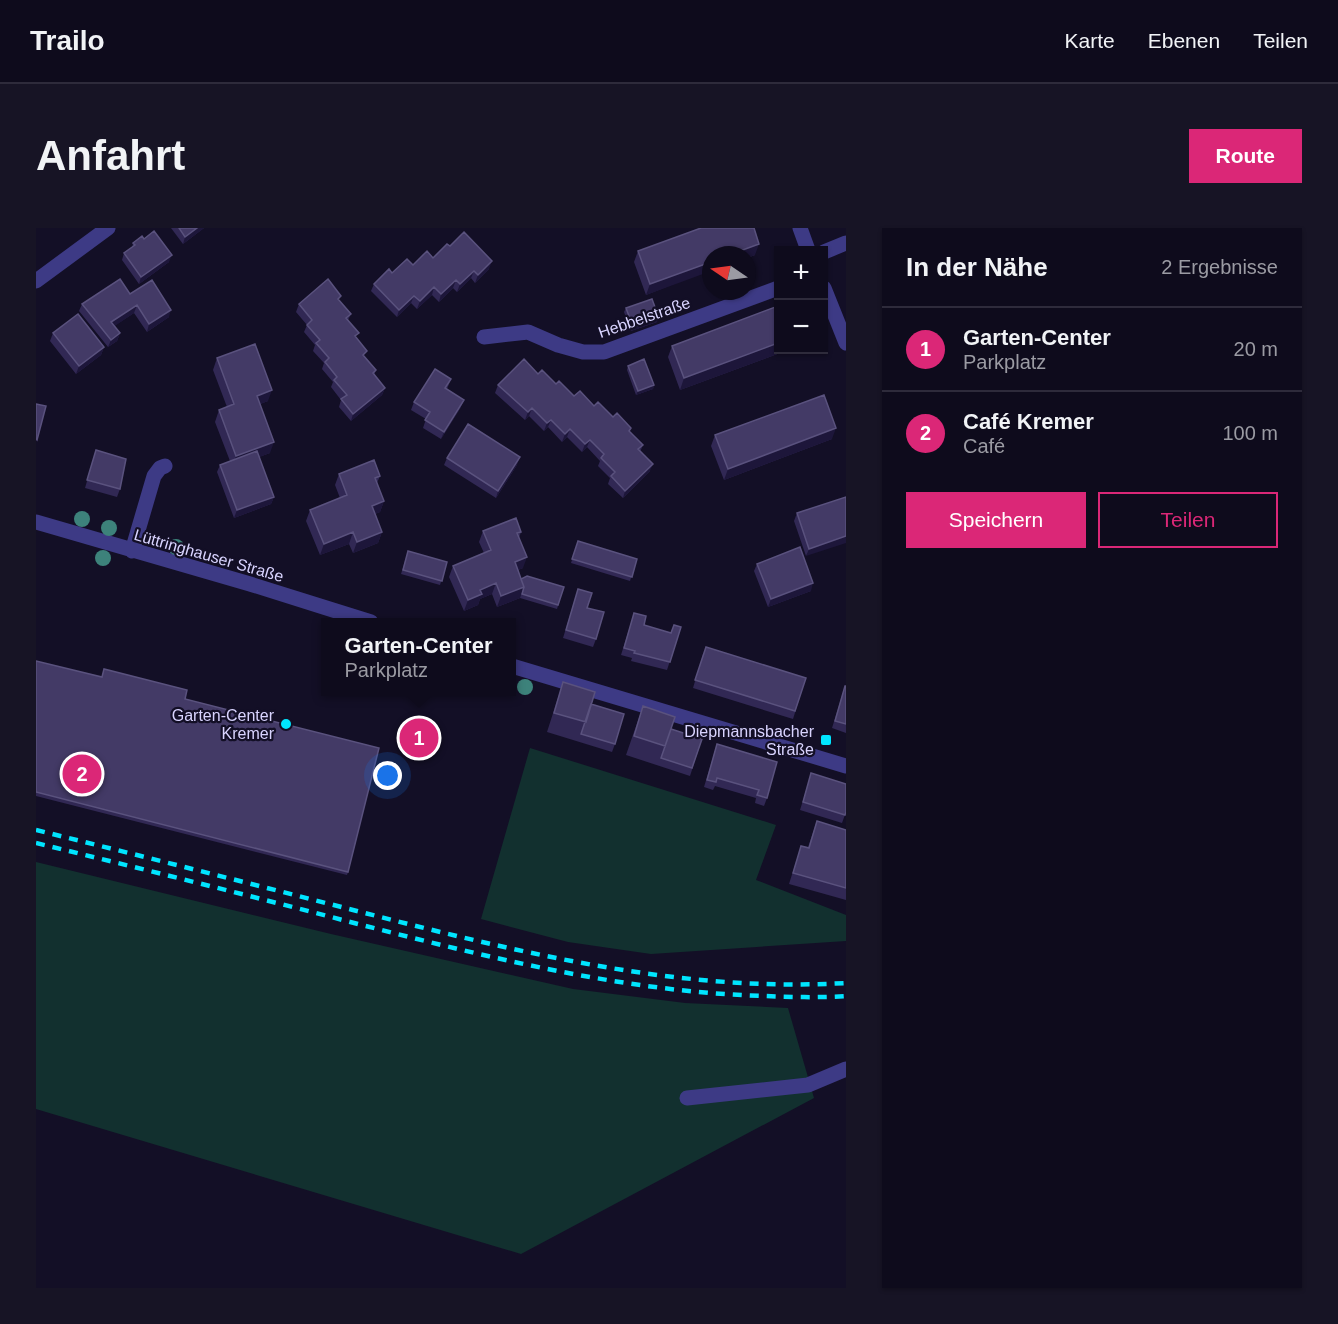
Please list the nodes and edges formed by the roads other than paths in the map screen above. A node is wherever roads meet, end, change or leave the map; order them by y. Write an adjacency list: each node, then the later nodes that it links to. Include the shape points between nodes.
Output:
1 (108, 228): 6 (street)
2 (800, 228): 4 (street)
3 (846, 243): 5 (street)
4 (807, 246)
5 (828, 250)
6 (36, 281)
7 (774, 289): 9 (street, Hebbelstraße, via 604,351 583,352 528,332)
8 (828, 298): 10 (street)
9 (484, 336)
10 (846, 343)
11 (165, 466): 13 (street, via 154,476)
12 (36, 522): 13 (street, Lüttringhauser Straße)
13 (132, 551): 14 (street, Lüttringhauser Straße)
14 (358, 618)
15 (516, 667): 16 (street)
16 (846, 766)
17 (846, 1070): 18 (street, via 808,1085)
18 (687, 1098)

